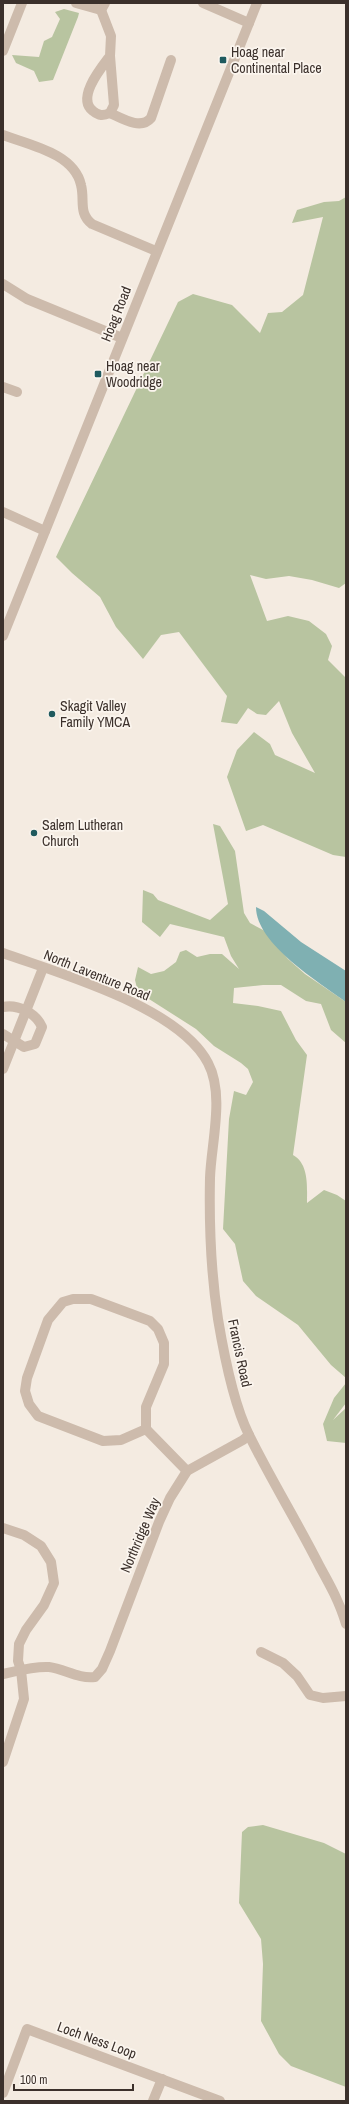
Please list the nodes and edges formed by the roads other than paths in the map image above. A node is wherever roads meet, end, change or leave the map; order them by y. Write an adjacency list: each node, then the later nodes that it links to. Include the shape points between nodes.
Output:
1 (22, 3): 7 (street)
2 (76, 3): 5 (street)
3 (203, 3): 6 (street)
4 (257, 3): 6 (street, Hoag Road)
5 (103, 6): 8 (street, via 111,36)
6 (249, 23): 12 (street, Hoag Road)
7 (3, 51)
8 (110, 56): 10 (street, via 114,105); 10 (street, via 94,78 88,101 90,109 96,114 103,116)
9 (171, 60): 10 (street, via 147,123 141,124)
10 (110, 113)
11 (3, 135): 12 (street, via 61,158 69,165 81,184 82,210 92,224)
12 (156, 251): 14 (street, Hoag Road)
13 (3, 284): 14 (street, via 27,299)
14 (122, 338): 18 (street, Hoag Road)
15 (3, 387): 16 (street)
16 (17, 392)
17 (3, 512): 18 (street)
18 (45, 530): 19 (street, Hoag Road)
19 (4, 631)
20 (3, 953): 21 (street, North Laventure Road)
21 (43, 968): 23 (street); 26 (street, North Laventure Road, via 111,993 157,1016 190,1038)
22 (3, 1007): 23 (street)
23 (26, 1010): 25 (street); 25 (street, via 42,1026 39,1036 35,1044 24,1047)
24 (3, 1034): 25 (street)
25 (14, 1040): 27 (street)
26 (209, 1064): 29 (street, Francis Road, via 216,1094 210,1217 218,1320 236,1402)
27 (3, 1069)
28 (146, 1429): 28 (street, via 146,1407 164,1364 164,1343 158,1329 150,1321 91,1299 74,1298 63,1302 48,1320 27,1378 25,1392 29,1404 38,1416 103,1441 121,1440); 30 (street)
29 (249, 1434): 30 (street, Northridge Way, via 243,1440); 32 (street, Francis Road, via 311,1549 342,1610)
30 (187, 1471): 34 (street, Northridge Way, via 159,1522 102,1669 95,1677 85,1678 50,1667)
31 (3, 1528): 34 (street, via 24,1535 41,1546 51,1562 54,1583 44,1605 19,1644 18,1661)
32 (346, 1624)
33 (261, 1652): 36 (street, via 283,1663 298,1676 310,1695 323,1698)
34 (21, 1670): 35 (street); 37 (street, via 24,1699)
35 (3, 1674)
36 (346, 1696)
37 (3, 1762)
38 (162, 2079): 39 (street, Loch Ness Loop, via 27,2029); 40 (street); 41 (street, Loch Ness Loop)
39 (3, 2093)
40 (154, 2101)
41 (220, 2101)

